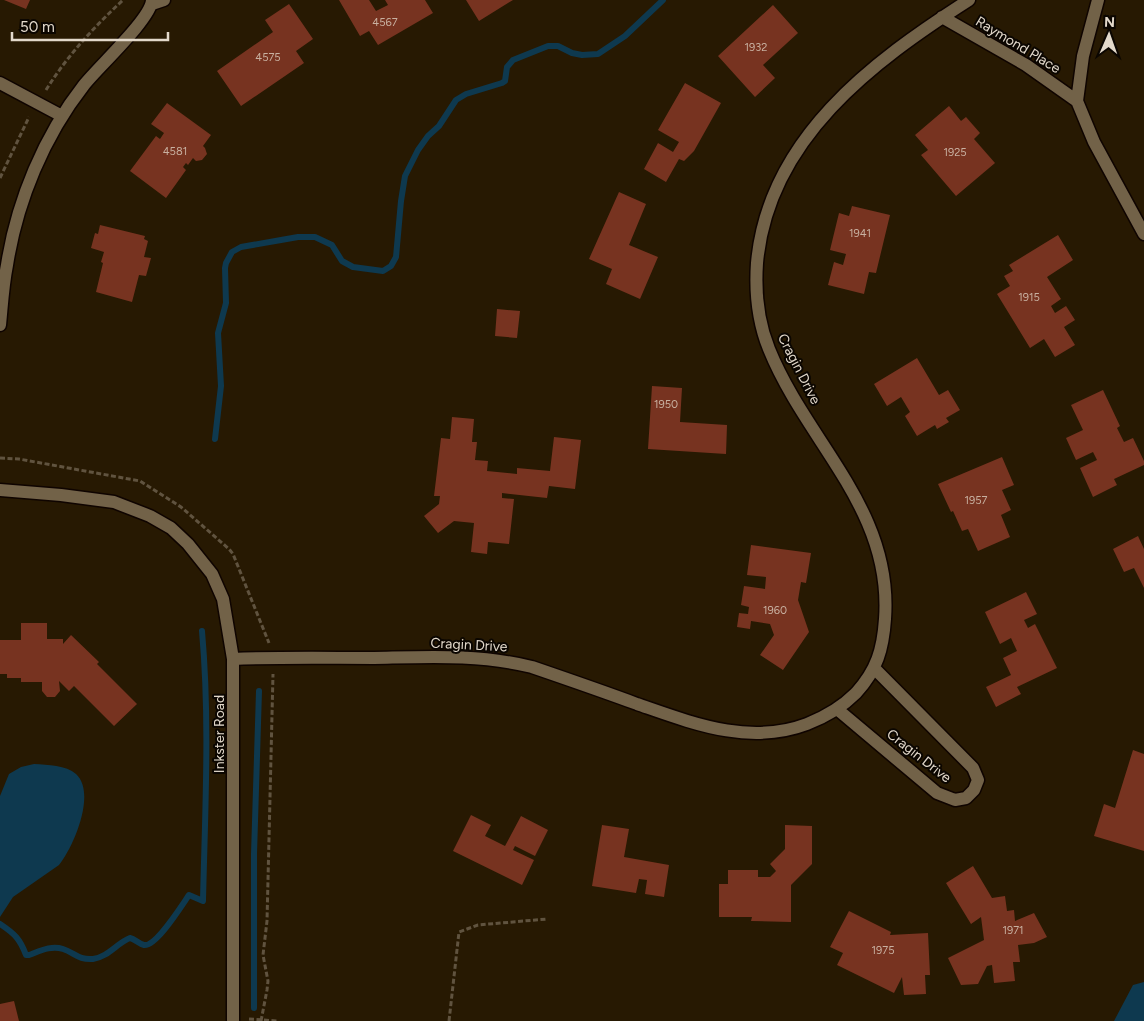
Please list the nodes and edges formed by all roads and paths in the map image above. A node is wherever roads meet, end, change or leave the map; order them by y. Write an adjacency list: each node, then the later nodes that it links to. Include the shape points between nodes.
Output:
1 (123, 0): 8 (path, via 68,57)
2 (969, 0): 5 (street, Cragin Drive)
3 (1098, 0): 7 (street, Raymond Place, via 1083,56)
4 (156, 1): 9 (street, via 97,69)
5 (942, 17): 7 (street, Raymond Place, via 1026,65); 15 (street, Cragin Drive, via 886,57 849,89 812,129 775,192 760,239 757,262 758,309 768,346 800,408 860,507 879,550 886,601 880,653)
6 (0, 84): 8 (street)
7 (1077, 101): 11 (street, via 1094,142)
8 (38, 103): 9 (street); 10 (path)
9 (62, 116): 12 (street, via 34,171 20,210 7,264)
10 (0, 178)
11 (1144, 234)
12 (0, 325)
13 (0, 490): 14 (street, Inkster Road, via 114,502 171,528 200,556 212,574 223,599)
14 (233, 659): 16 (street, Cragin Drive, via 453,656 506,660 700,725 752,734 792,730); 18 (street, Inkster Road)
15 (874, 668): 16 (street, Cragin Drive, via 854,694); 16 (street, Cragin Drive, via 973,768 978,780 974,790 966,798 955,800 937,793)
16 (837, 709)
17 (547, 919): 20 (path, via 478,925 459,932)
18 (233, 1019): 19 (path)
19 (278, 1021)
20 (449, 1021)

